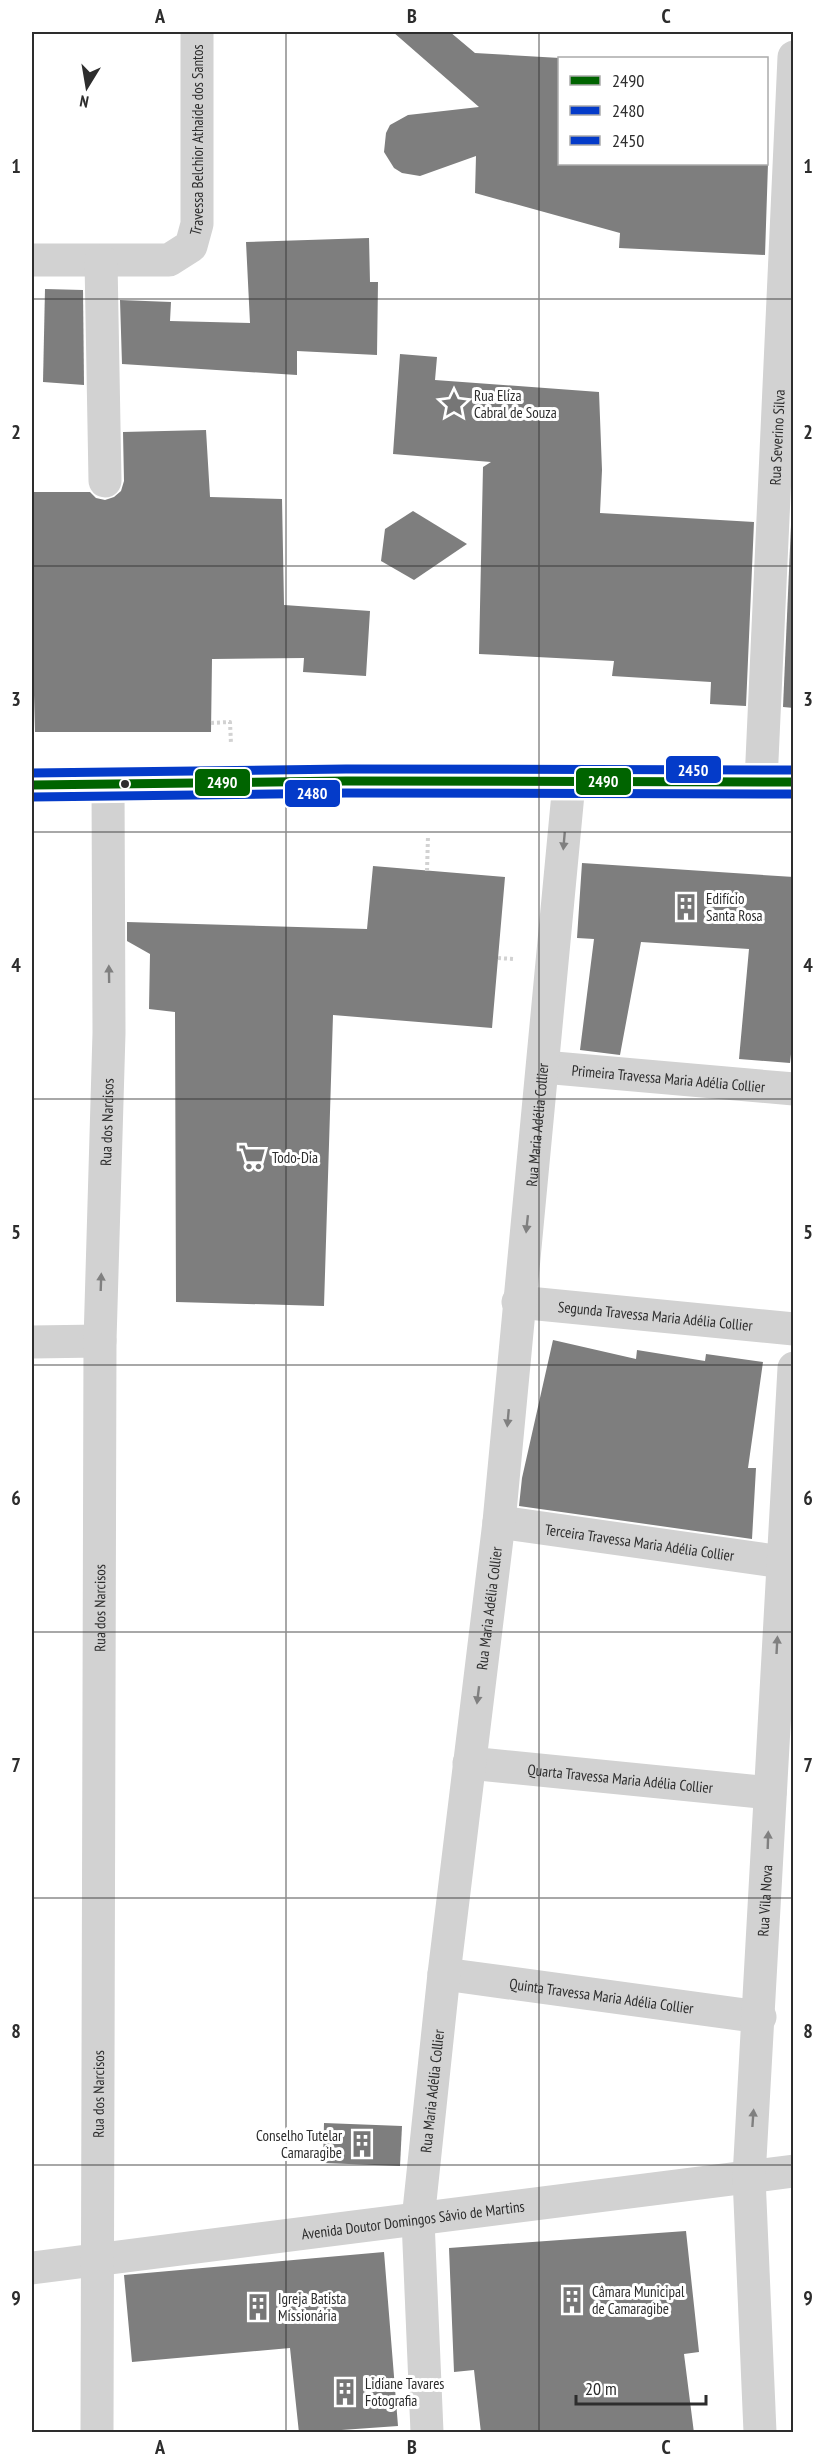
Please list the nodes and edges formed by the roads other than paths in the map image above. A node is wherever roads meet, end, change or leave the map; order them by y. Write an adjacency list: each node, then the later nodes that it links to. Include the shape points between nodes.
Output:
1 (197, 32): 4 (street, Travessa Belchior Athaíde dos Santos, via 197,224 191,246 169,260)
2 (794, 57): 6 (street, Rua Severino Silva)
3 (32, 260): 4 (street)
4 (101, 261): 5 (street)
5 (105, 481)
6 (761, 782): 7 (main road); 8 (main road)
7 (794, 782)
8 (569, 783): 9 (main road); 11 (street, Rua Maria Adélia Collier, one-way to 11)
9 (108, 784): 10 (main road); 15 (street, Rua dos Narcisos, one-way to 9, via 109,1033)
10 (32, 785)
11 (543, 1067): 12 (street, Primeira Travessa Maria Adélia Collier); 13 (street, Rua Maria Adélia Collier, one-way to 13)
12 (794, 1089)
13 (518, 1302): 14 (street, Segunda Travessa Maria Adélia Collier); 18 (street, Rua Maria Adélia Collier, one-way to 18)
14 (794, 1329)
15 (100, 1341): 16 (street); 27 (street, Rua dos Narcisos)
16 (32, 1342)
17 (794, 1368): 19 (street, Rua Vila Nova)
18 (499, 1522): 19 (street, Terceira Travessa Maria Adélia Collier); 20 (street, Rua Maria Adélia Collier, one-way to 20)
19 (782, 1562): 21 (street, Rua Vila Nova, one-way to 19)
20 (469, 1763): 21 (street, Quarta Travessa Maria Adélia Collier); 22 (street, Rua Maria Adélia Collier)
21 (770, 1793): 23 (street, Rua Vila Nova, one-way to 21)
22 (444, 1974): 23 (street, Quinta Travessa Maria Adélia Collier); 26 (street, Rua Maria Adélia Collier)
23 (760, 2017): 25 (street, Rua Vila Nova, one-way to 23)
24 (794, 2171): 25 (street, Avenida Doutor Domingos Sávio de Martins)
25 (749, 2176): 26 (street, Avenida Doutor Domingos Sávio de Martins); 31 (street, Rua Vila Nova)
26 (418, 2220): 27 (street, Avenida Doutor Domingos Sávio de Martins); 30 (street, Rua Maria Adélia Collier)
27 (96, 2262): 28 (street, Avenida Doutor Domingos Sávio de Martins); 29 (street, Rua dos Narcisos)
28 (32, 2268)
29 (97, 2433)
30 (427, 2433)
31 (760, 2433)

